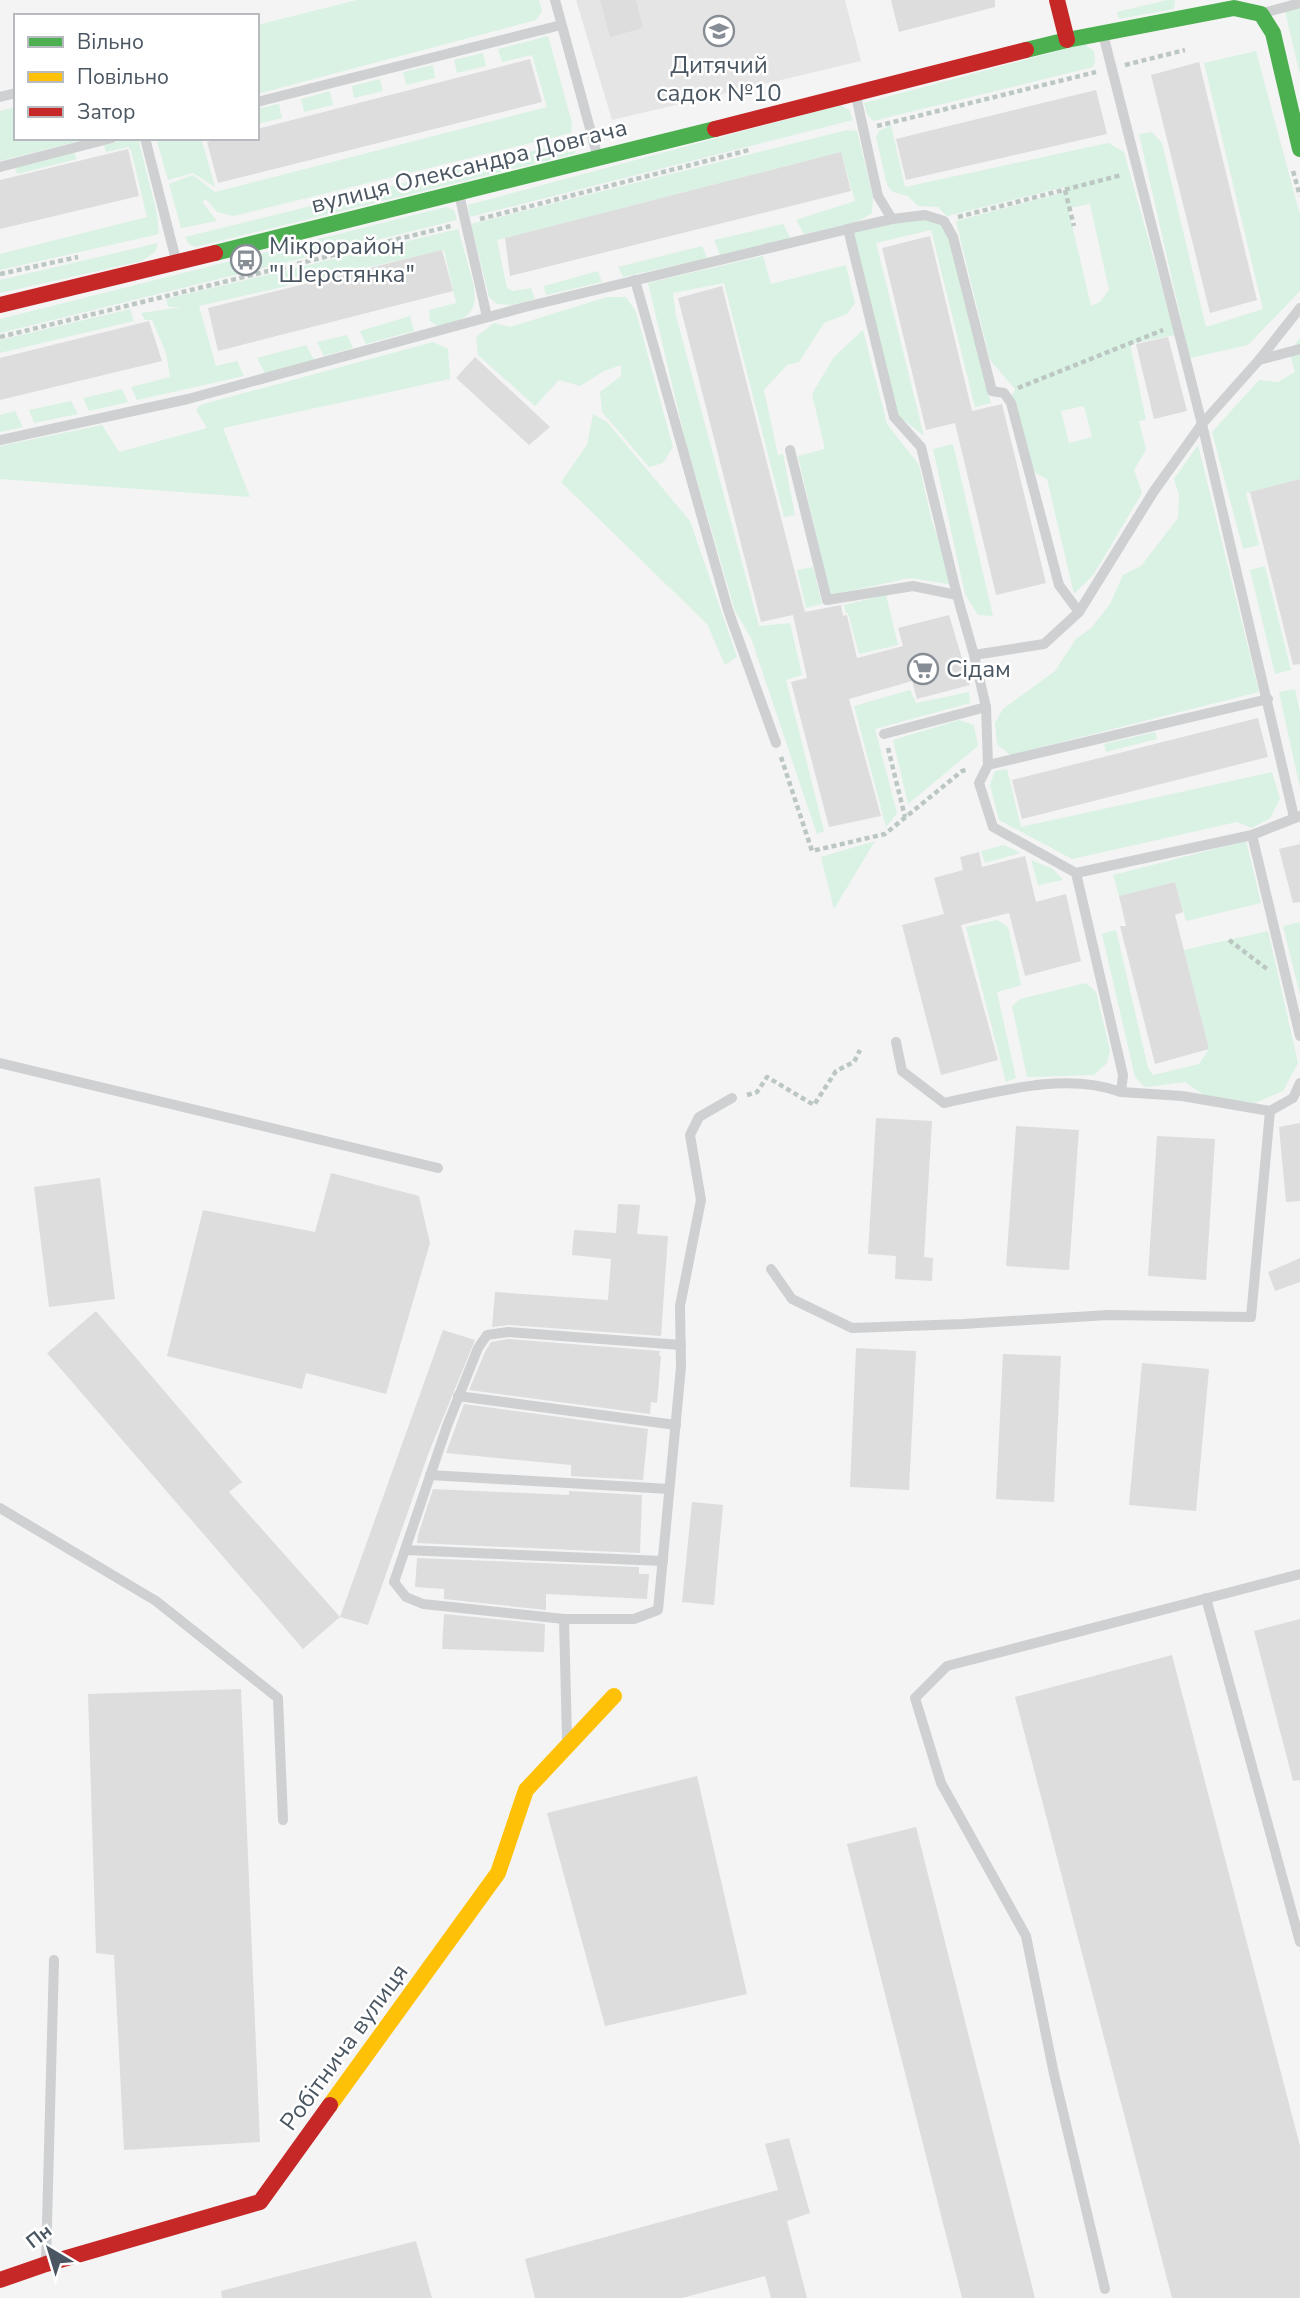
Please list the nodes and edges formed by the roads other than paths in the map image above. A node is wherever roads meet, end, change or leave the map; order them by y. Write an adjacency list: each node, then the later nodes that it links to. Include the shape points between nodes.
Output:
1 (555, 0): 5 (lane)
2 (1057, 0): 7 (street)
3 (1300, 3): 4 (lane)
4 (1261, 14): 6 (street, вулиця Олександра Довгача, via 1234,8); 12 (street, via 1273,33)
5 (561, 25): 9 (lane); 13 (lane)
6 (1103, 34): 7 (street, вулиця Олександра Довгача); 25 (lane)
7 (1067, 40): 8 (street, вулиця Олександра Довгача)
8 (855, 92): 13 (street, вулиця Олександра Довгача); 16 (lane, via 878,196)
9 (259, 101)
10 (106, 140): 14 (lane)
11 (146, 140): 18 (lane)
12 (1300, 149)
13 (598, 158): 15 (street, вулиця Олександра Довгача)
14 (0, 167)
15 (459, 194): 18 (street, вулиця Олександра Довгача); 22 (lane)
16 (892, 219): 17 (lane); 29 (lane, via 925,215 944,221 953,237 992,391 1004,393 1011,402 1059,586)
17 (848, 229): 19 (lane); 28 (lane, via 894,417 921,447)
18 (177, 261): 20 (street, вулиця Олександра Довгача)
19 (635, 280): 22 (lane); 34 (lane, via 728,610)
20 (0, 305)
21 (1300, 308): 24 (lane)
22 (487, 317): 26 (lane, via 188,399)
23 (1300, 349): 24 (lane)
24 (1259, 360): 25 (lane)
25 (1202, 424): 29 (lane); 31 (lane)
26 (0, 440)
27 (790, 450): 28 (lane, via 827,600 913,586)
28 (957, 596): 30 (lane)
29 (1079, 611): 30 (lane, via 1044,644)
30 (974, 655): 32 (lane)
31 (1268, 699): 35 (lane); 36 (lane)
32 (986, 707): 33 (lane); 35 (lane)
33 (884, 734)
34 (776, 743)
35 (988, 765): 38 (lane, via 979,783 993,827)
36 (1297, 816): 37 (lane)
37 (1252, 835): 38 (lane); 39 (lane)
38 (1076, 873): 43 (lane, via 1123,1075)
39 (1300, 1035)
40 (896, 1042): 43 (lane, via 902,1071 944,1103 1021,1086 1098,1084)
41 (0, 1063): 46 (lane)
42 (1300, 1083): 45 (lane, via 1293,1098)
43 (1121, 1092): 45 (lane, via 1182,1096)
44 (732, 1098): 48 (lane, via 699,1117 690,1135 701,1200 680,1306)
45 (1270, 1111): 47 (lane, via 1251,1317 1108,1315 852,1328 792,1299)
46 (438, 1168)
47 (771, 1269)
48 (681, 1345): 49 (lane, via 508,1332 487,1335); 50 (lane)
49 (458, 1396): 50 (lane); 51 (lane)
50 (676, 1425): 52 (lane)
51 (430, 1475): 52 (lane); 54 (lane)
52 (670, 1489): 55 (lane)
53 (0, 1508): 61 (lane, via 156,1601 278,1698)
54 (405, 1550): 55 (lane); 58 (lane, via 394,1582 406,1597 423,1604)
55 (663, 1561): 58 (lane, via 658,1610 634,1619)
56 (1300, 1574): 57 (lane)
57 (1206, 1598): 62 (lane); 66 (lane, via 947,1666 915,1699 941,1783 1026,1936)
58 (564, 1619): 60 (lane)
59 (614, 1696): 60 (street, Робітнича вулиця)
60 (568, 1746): 64 (street, Робітнича вулиця, via 526,1790 498,1873 260,2202)
61 (283, 1820)
62 (1300, 1942)
63 (54, 1960): 64 (lane)
64 (46, 2264): 65 (street, Робітнича вулиця)
65 (0, 2280)
66 (1105, 2289)

